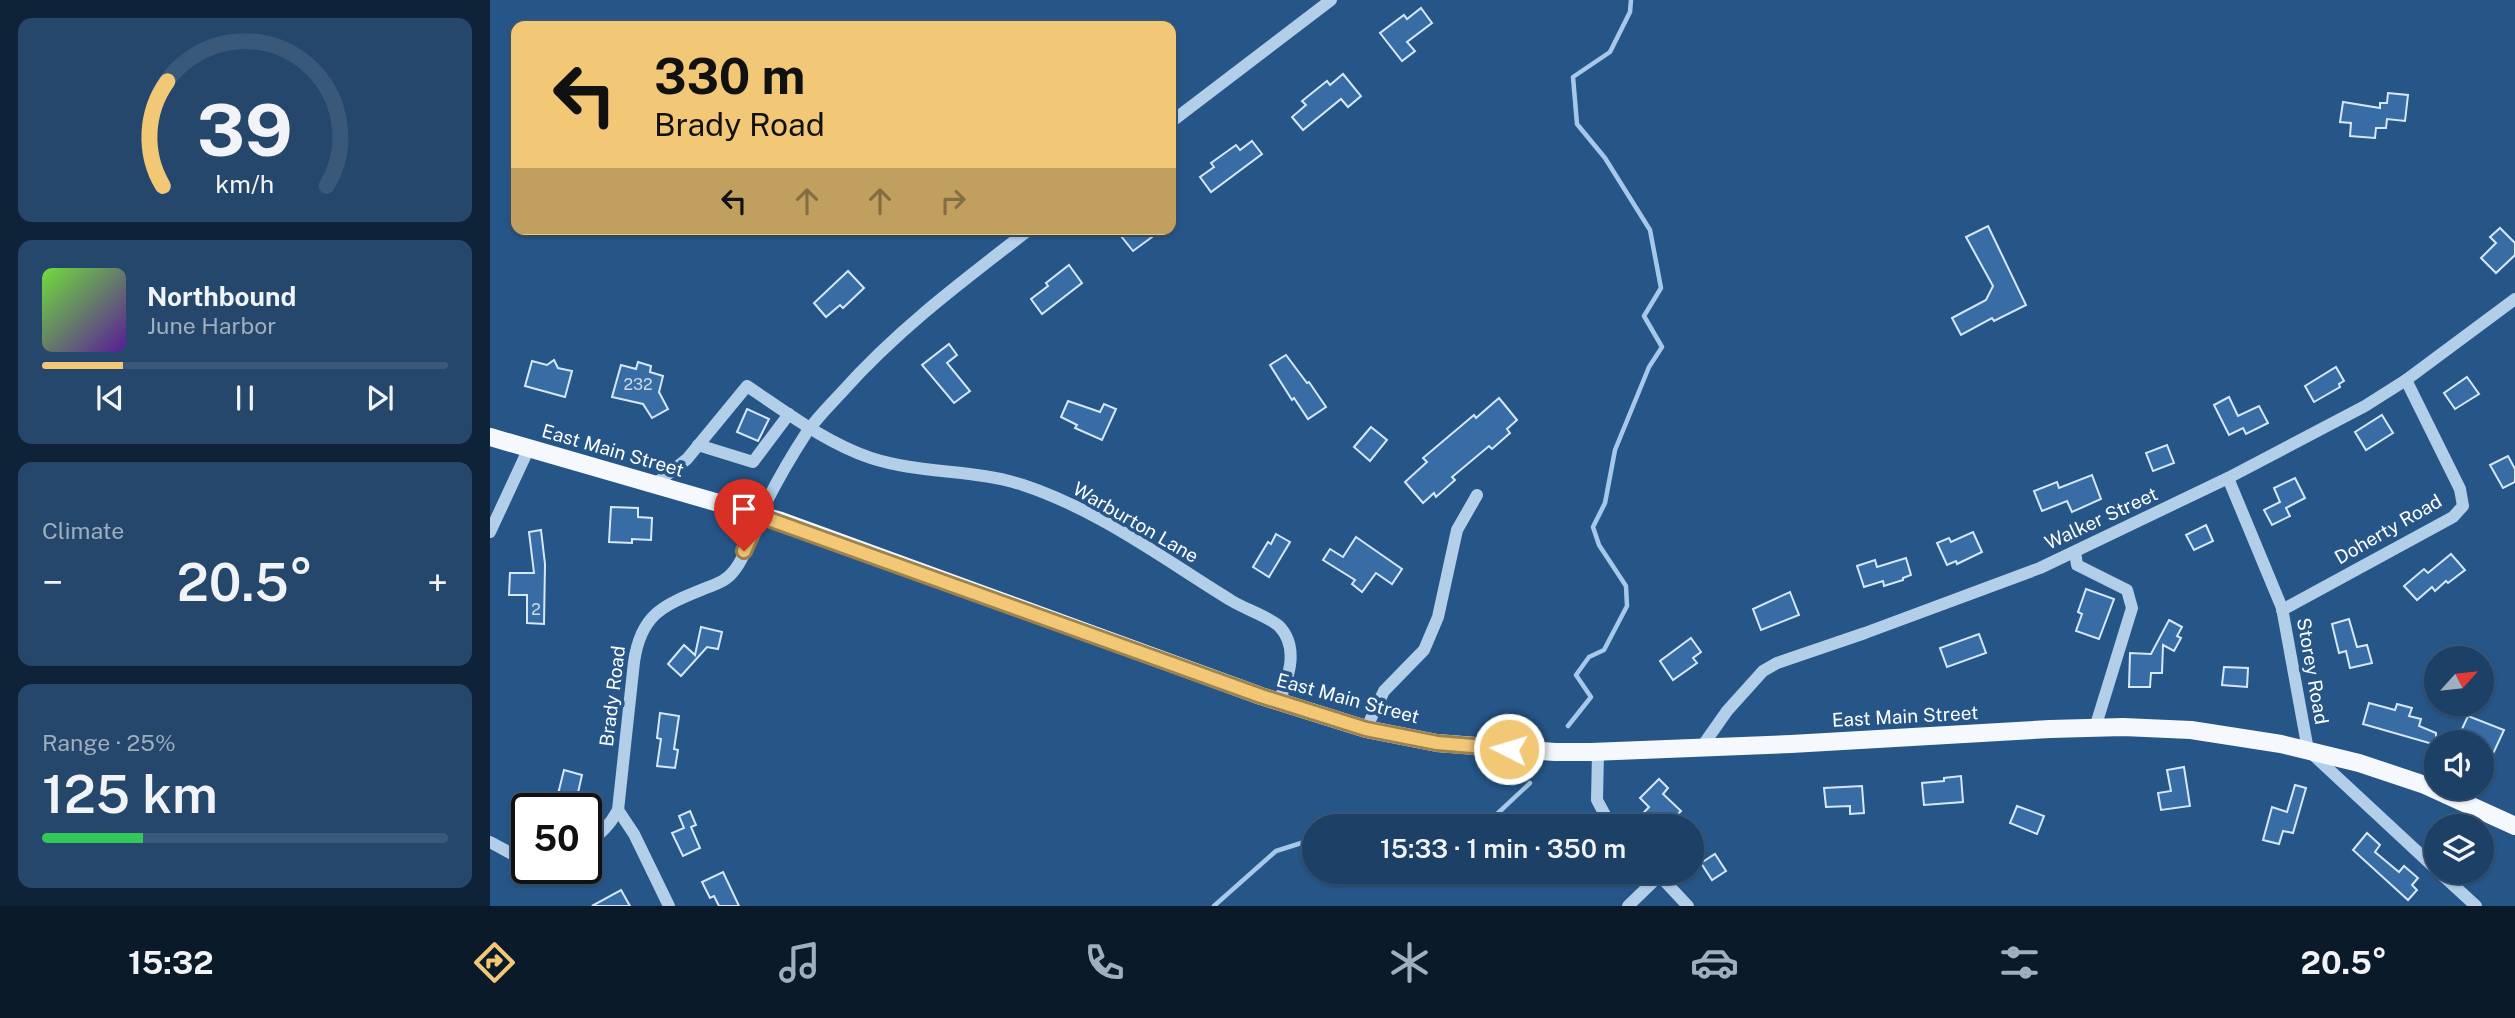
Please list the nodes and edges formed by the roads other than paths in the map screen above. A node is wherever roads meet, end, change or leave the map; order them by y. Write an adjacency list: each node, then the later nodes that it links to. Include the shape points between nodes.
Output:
1 (1331, 0): 2 (street)
2 (1176, 118)
3 (1022, 235): 7 (street, Brady Road, via 911,323 858,373)
4 (2515, 299): 5 (street, Walker Street)
5 (2406, 380): 11 (street, Walker Street); 17 (street, Doherty Road, via 2460,489 2463,506 2453,517)
6 (789, 414): 7 (street, Warburton Lane); 9 (street, via 753,462); 9 (street, Warburton Lane, via 747,386)
7 (810, 428): 14 (street, Brady Road); 18 (street, Warburton Lane, via 880,460 1022,485 1108,523 1278,626 1291,657)
8 (490, 438): 10 (main road, East Main Street)
9 (698, 445): 12 (street)
10 (529, 448): 12 (main road, East Main Street); 15 (street)
11 (2228, 478): 16 (street, Walker Street); 17 (street, Storey Road)
12 (654, 485): 14 (main road, East Main Street)
13 (1477, 495): 20 (street, via 1457,530 1438,617 1424,650 1384,691)
14 (760, 516): 18 (main road, East Main Street); 24 (street, Brady Road, via 729,577 660,609 640,633)
15 (490, 532)
16 (2075, 552): 19 (street, via 2077,565 2127,590 2132,608); 21 (street, Walker Street, via 1777,663 1752,680)
17 (2282, 610): 22 (street, Storey Road)
18 (1279, 702): 20 (main road, East Main Street)
19 (2095, 728): 21 (main road, East Main Street); 22 (main road, East Main Street, via 2191,730)
20 (1366, 729): 23 (main road, East Main Street, via 1437,743)
21 (1701, 748): 23 (main road, East Main Street)
22 (2308, 750): 26 (main road, East Main Street, via 2425,785); 30 (street, Storey Road)
23 (1598, 752): 25 (street, via 1597,800)
24 (618, 810): 27 (street); 34 (street)
25 (1605, 814)
26 (2515, 827)
27 (602, 832)
28 (490, 842): 29 (street)
29 (511, 853)
30 (2424, 858)
31 (1648, 884): 35 (street)
32 (1668, 884): 36 (street)
33 (2452, 884): 37 (street, Storey Road)
34 (668, 906)
35 (1628, 906)
36 (1689, 906)
37 (2476, 906)

